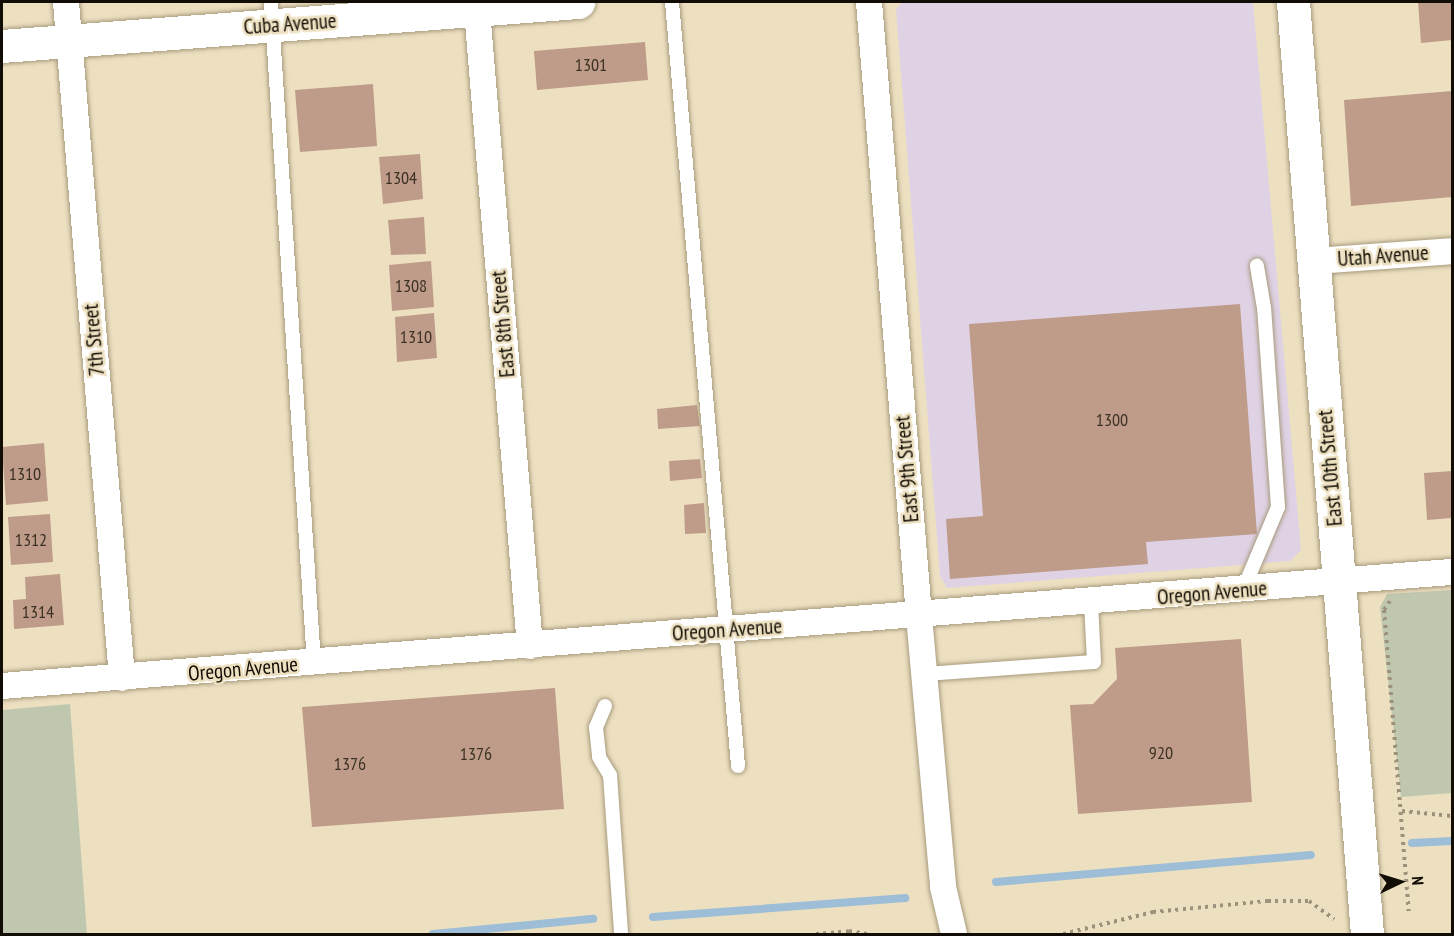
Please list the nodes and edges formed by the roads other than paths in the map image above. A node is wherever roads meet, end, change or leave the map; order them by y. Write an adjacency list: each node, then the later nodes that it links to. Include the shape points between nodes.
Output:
1 (66, 2): 8 (street, 7th Street)
2 (578, 2): 6 (main road, Cuba Avenue)
3 (672, 2): 18 (lane)
4 (869, 2): 17 (street, East 9th Street)
5 (1293, 2): 11 (main road, East 10th Street)
6 (477, 6): 7 (main road, Cuba Avenue); 19 (street, East 8th Street)
7 (272, 14): 8 (main road, Cuba Avenue); 20 (lane)
8 (70, 42): 9 (main road, Cuba Avenue); 22 (street, 7th Street)
9 (2, 46)
10 (1452, 251): 11 (street, Utah Avenue)
11 (1314, 261): 14 (main road, East 10th Street)
12 (1257, 266): 15 (lane, via 1278,507)
13 (1452, 572): 14 (street, Oregon Avenue)
14 (1339, 582): 15 (street, Oregon Avenue); 28 (main road, East 10th Street)
15 (1243, 590): 16 (street, Oregon Avenue)
16 (1091, 602): 17 (street, Oregon Avenue); 21 (lane, via 1094,662)
17 (919, 616): 18 (street, Oregon Avenue); 21 (street, East 9th Street)
18 (729, 630): 19 (street, Oregon Avenue); 25 (lane)
19 (530, 646): 20 (street, Oregon Avenue)
20 (314, 663): 22 (street, Oregon Avenue)
21 (925, 674): 27 (street, East 9th Street, via 943,886)
22 (122, 678): 23 (street, Oregon Avenue)
23 (2, 686)
24 (605, 706): 26 (lane, via 596,727 599,757 610,775)
25 (738, 766)
26 (621, 934)
27 (954, 934)
28 (1367, 934)

